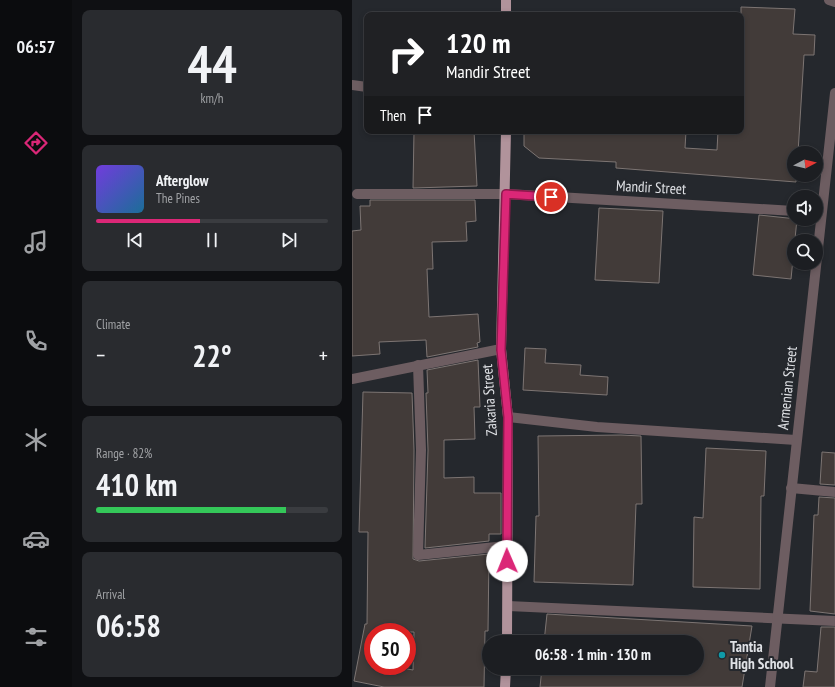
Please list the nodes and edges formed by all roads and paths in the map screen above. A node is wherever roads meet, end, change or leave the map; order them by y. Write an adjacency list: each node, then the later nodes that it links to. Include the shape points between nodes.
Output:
1 (506, 0): 4 (main road)
2 (829, 0): 3 (street)
3 (835, 2)
4 (506, 12)
5 (352, 85): 6 (street)
6 (364, 87)
7 (835, 93): 9 (street, Armenian Street)
8 (506, 134): 11 (main road, Zakaria Street)
9 (822, 190)
10 (357, 194): 11 (street, Mandir Street)
11 (506, 194): 12 (street, Mandir Street); 14 (main road, Zakaria Street)
12 (787, 211)
13 (818, 226): 18 (street, Armenian Street)
14 (501, 350): 15 (street); 17 (main road, Zakaria Street)
15 (418, 365): 16 (street); 21 (street, via 421,450 418,555)
16 (352, 379)
17 (508, 417): 18 (street, via 597,427); 21 (main road, Zakaria Street)
18 (796, 440): 19 (street, Armenian Street)
19 (791, 488): 20 (street); 23 (street, Armenian Street)
20 (835, 492)
21 (506, 546): 22 (main road, Zakaria Street)
22 (508, 606): 23 (street); 25 (main road, Zakaria Street)
23 (777, 617): 24 (street); 28 (street, Armenian Street)
24 (835, 621)
25 (507, 635)
26 (506, 675): 27 (main road)
27 (506, 687)
28 (770, 687)

